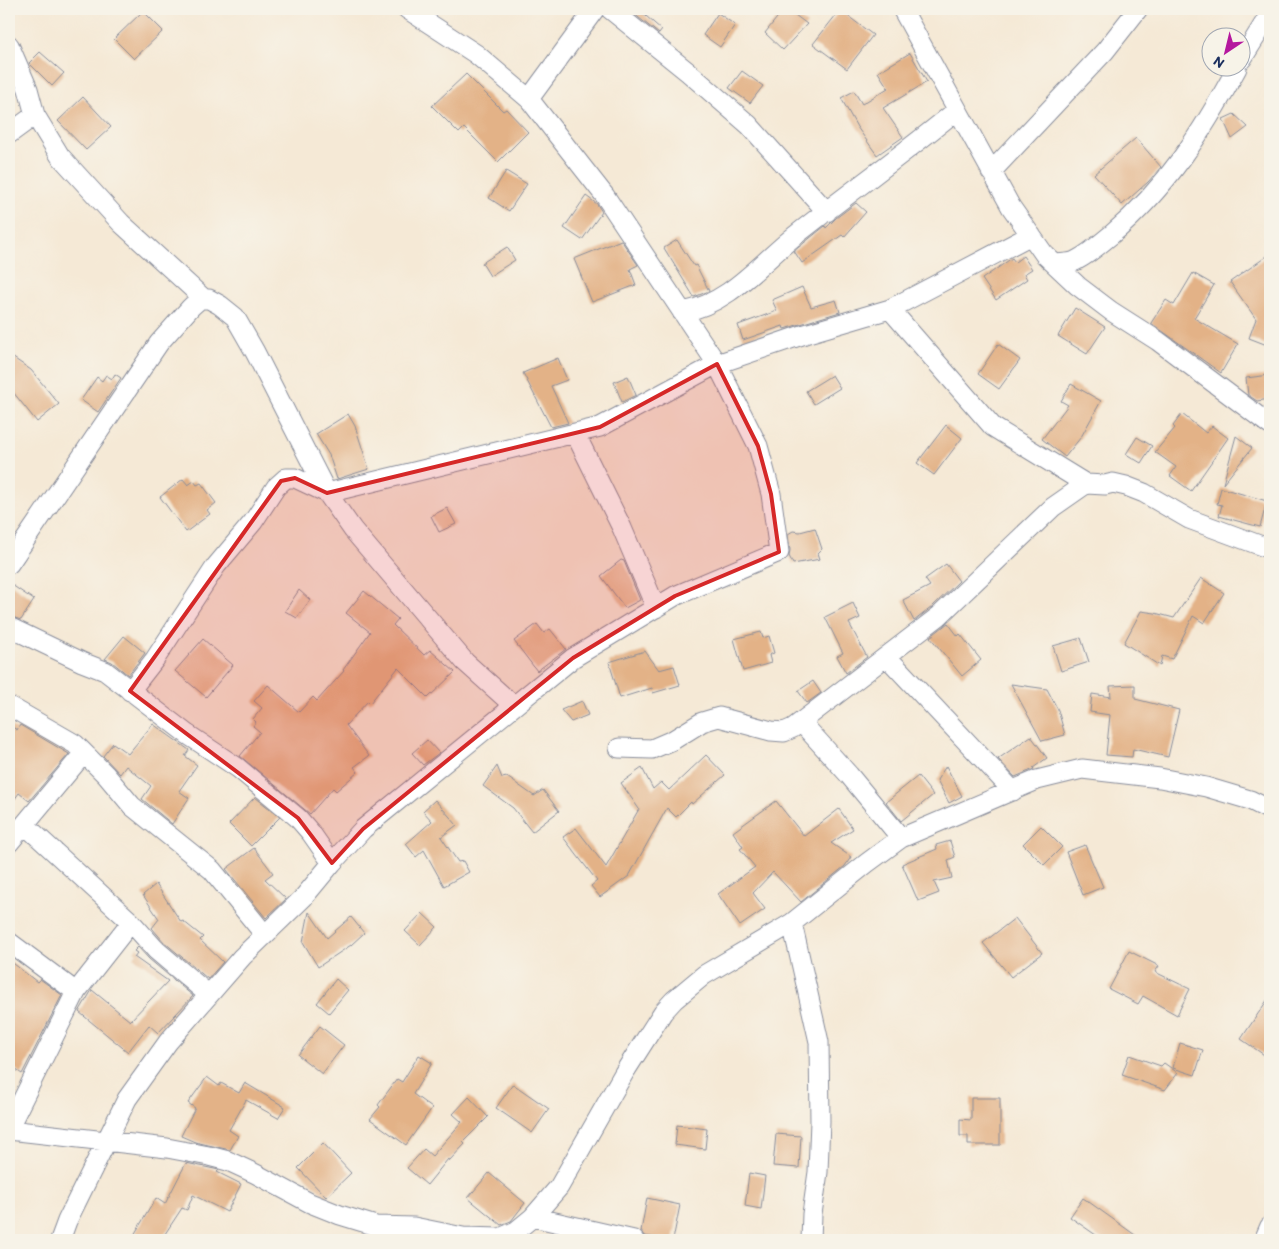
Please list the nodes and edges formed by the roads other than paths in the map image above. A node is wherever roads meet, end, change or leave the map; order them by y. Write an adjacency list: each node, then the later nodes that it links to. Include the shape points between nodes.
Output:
1 (407, 9): 10 (street, via 476,54)
2 (596, 9): 10 (street)
3 (610, 9): 15 (street, via 749,125)
4 (902, 9): 11 (street)
5 (1138, 9): 14 (street, via 1105,51)
6 (1270, 14): 7 (street)
7 (1252, 43)
8 (9, 45): 12 (street)
9 (1232, 78): 17 (street, via 1190,148 1135,214 1077,260)
10 (529, 99): 20 (street, via 605,196)
11 (957, 110): 14 (street); 15 (street)
12 (35, 115): 13 (street); 18 (street, via 60,156 121,224)
13 (9, 134)
14 (991, 172): 16 (street)
15 (827, 212): 20 (street, via 796,234 725,296 699,309)
16 (1030, 235): 17 (street); 19 (street)
17 (1055, 264): 22 (street, via 1111,311 1158,341)
18 (204, 298): 25 (street, via 220,305 234,317 256,352); 27 (street, via 191,306 160,343)
19 (890, 309): 21 (street); 24 (street, via 993,427)
20 (682, 312): 21 (street)
21 (717, 364): 23 (street, via 600,427); 28 (street, via 758,446 771,494 779,552 675,596)
22 (1270, 425)
23 (576, 432): 25 (street); 28 (street)
24 (1086, 484): 26 (street, via 1126,486 1189,519); 30 (street, via 1053,507 939,616)
25 (327, 493): 31 (street, via 295,478 281,481 253,522 216,566 155,659); 32 (street, via 353,530 465,662)
26 (1270, 549)
27 (9, 564)
28 (656, 608): 32 (street, via 573,658)
29 (9, 627): 31 (street, via 104,671)
30 (887, 657): 34 (street); 37 (street)
31 (130, 690): 42 (street, via 280,802 298,818)
32 (513, 705): 42 (street, via 363,829)
33 (9, 706): 36 (street, via 75,744)
34 (802, 722): 35 (street, via 784,732 718,717 652,749); 40 (street)
35 (619, 748)
36 (84, 753): 39 (street); 45 (street, via 132,806 212,870)
37 (1013, 791): 38 (street, via 1037,780 1082,769 1206,787 1250,800); 40 (street)
38 (1270, 810)
39 (24, 825): 41 (street); 43 (street)
40 (901, 838): 44 (street)
41 (9, 843)
42 (332, 863): 45 (street, via 303,898)
43 (131, 922): 47 (street); 48 (street, via 156,950)
44 (792, 923): 51 (street, via 698,978 669,1006 624,1073 559,1186); 57 (street, via 820,1042 820,1129)
45 (265, 935): 48 (street)
46 (9, 942): 47 (street)
47 (76, 992): 49 (street)
48 (209, 995): 50 (street, via 168,1042 127,1099)
49 (9, 1129): 50 (street)
50 (107, 1141): 53 (street, via 167,1148 228,1161 310,1203); 55 (street)
51 (533, 1217): 54 (street); 56 (street)
52 (1270, 1226): 58 (street)
53 (380, 1233): 54 (street, via 414,1227)
54 (500, 1239)
55 (60, 1240)
56 (634, 1240)
57 (811, 1240)
58 (1264, 1240)

